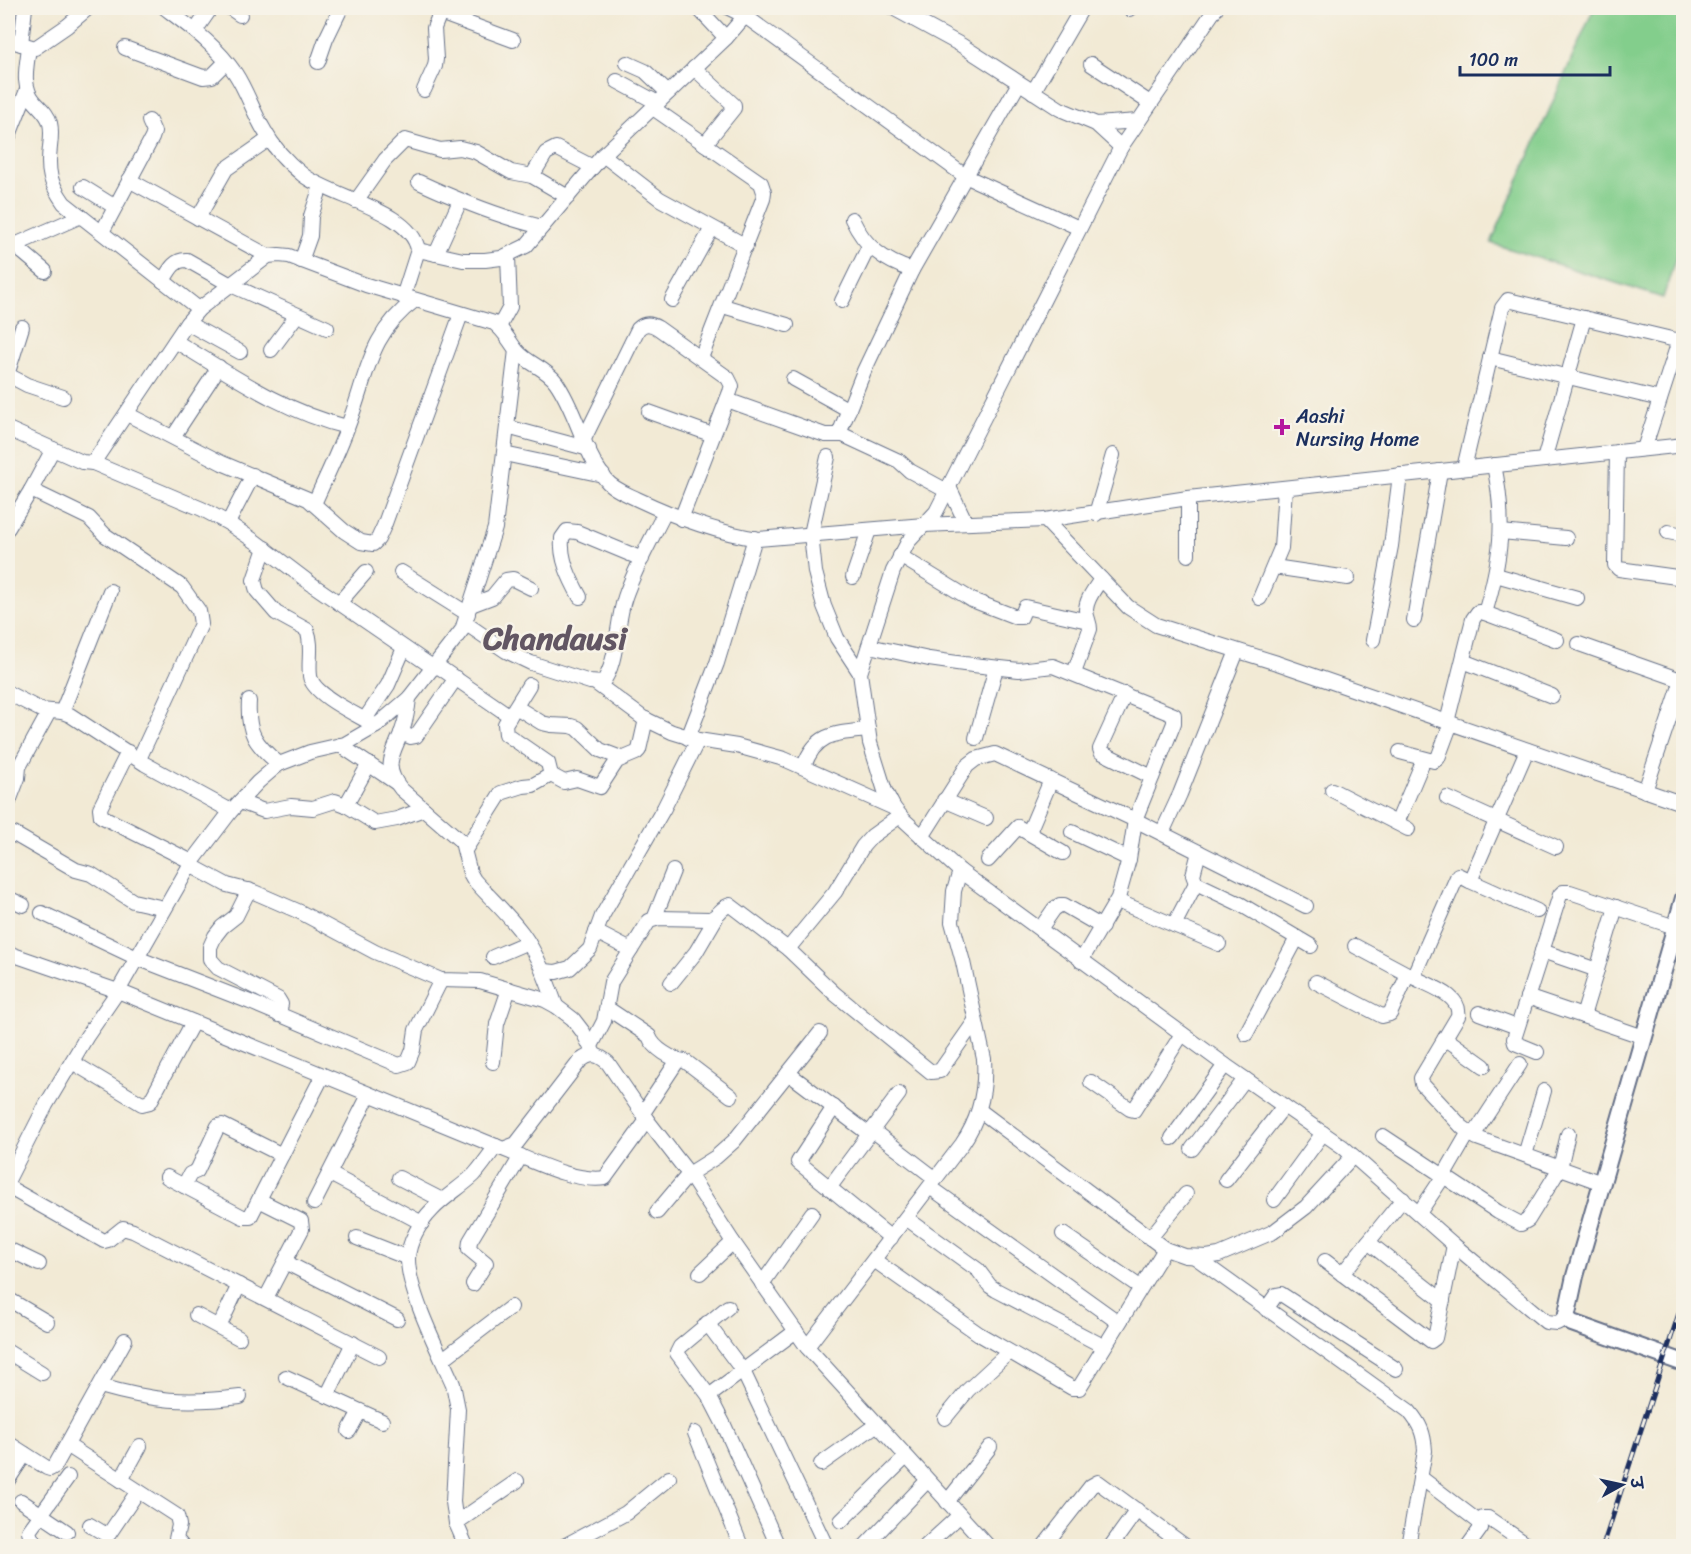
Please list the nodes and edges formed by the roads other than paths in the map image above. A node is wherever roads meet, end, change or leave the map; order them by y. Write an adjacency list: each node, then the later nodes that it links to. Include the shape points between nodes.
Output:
1 (25, 8): 16 (street)
2 (165, 8): 13 (street)
3 (211, 8): 13 (street)
4 (341, 8): 19 (street)
5 (698, 8): 14 (street)
6 (729, 8): 12 (street)
7 (893, 8): 24 (street)
8 (1082, 8): 27 (street)
9 (1216, 8): 29 (street)
10 (86, 10): 16 (street, via 39,46)
11 (441, 10): 15 (street); 26 (street, via 434,28 435,66)
12 (748, 12): 14 (street); 41 (street)
13 (195, 31): 18 (street)
14 (726, 38): 22 (street)
15 (513, 40)
16 (19, 44): 25 (street)
17 (125, 48): 18 (street, via 203,77 212,76)
18 (226, 62): 35 (street)
19 (318, 62)
20 (627, 63): 28 (street, via 645,71)
21 (1091, 64): 29 (street)
22 (694, 68): 28 (street); 36 (street, via 734,105)
23 (617, 81): 30 (street)
24 (1018, 83): 27 (street); 41 (street)
25 (27, 90): 34 (street); 50 (street, via 50,121 48,163 54,188 64,203)
26 (424, 90)
27 (1033, 92): 33 (street)
28 (668, 93): 30 (street)
29 (1150, 103): 32 (street)
30 (655, 105): 36 (street); 38 (street)
31 (149, 121): 42 (street, via 154,132 152,138)
32 (1138, 121): 33 (street); 37 (street)
33 (1096, 124): 37 (street)
34 (8, 138)
35 (269, 139): 44 (street, via 303,175); 51 (street, via 226,169)
36 (705, 144): 57 (street, via 763,187 763,199)
37 (1120, 147): 55 (street)
38 (603, 155): 39 (street); 54 (street, via 660,199)
39 (593, 167): 40 (street, via 556,148 546,153); 46 (street)
40 (532, 176): 46 (street); 47 (street, via 511,172 467,149 440,150 405,140 385,160)
41 (965, 176): 55 (street); 65 (street)
42 (129, 180): 49 (street); 51 (street)
43 (419, 182): 48 (street)
44 (321, 186): 47 (street); 64 (street)
45 (83, 187): 49 (street)
46 (568, 197): 53 (street)
47 (356, 201): 60 (street, via 400,225 417,243)
48 (459, 201): 53 (street); 61 (street)
49 (115, 207): 56 (street)
50 (81, 216): 56 (street); 59 (street)
51 (198, 218): 62 (street)
52 (852, 219): 58 (street)
53 (542, 227): 63 (street, via 526,246)
54 (712, 228): 57 (street); 70 (street)
55 (1079, 228): 122 (street)
56 (102, 232): 67 (street)
57 (746, 246): 72 (street)
58 (869, 246): 65 (street, via 881,257); 71 (street)
59 (11, 247): 66 (street)
60 (418, 250): 61 (street); 69 (street)
61 (435, 254): 63 (street, via 463,260)
62 (268, 256): 64 (street); 68 (street)
63 (507, 256): 80 (street, via 510,307)
64 (301, 261): 69 (street)
65 (912, 270): 96 (street)
66 (45, 271)
67 (163, 280): 68 (street, via 175,262 187,260); 73 (street)
68 (231, 285): 73 (street); 75 (street)
69 (409, 298): 74 (street); 100 (street, via 371,354)
70 (672, 300)
71 (842, 301)
72 (723, 306): 78 (street); 87 (street)
73 (199, 309): 77 (street)
74 (461, 314): 80 (street); 125 (street, via 378,539 373,544 361,542)
75 (297, 315): 81 (street); 84 (street)
76 (1584, 318): 83 (street); 88 (street, via 1508,300 1502,308); 91 (street)
77 (187, 323): 82 (street); 86 (street)
78 (787, 325)
79 (22, 327): 90 (street)
80 (499, 327): 85 (street)
81 (327, 328)
82 (175, 341): 89 (street); 98 (street)
83 (1681, 342): 94 (street)
84 (271, 350)
85 (516, 350): 99 (street); 105 (street, via 557,383)
86 (240, 352)
87 (701, 358): 95 (street, via 731,382); 105 (street, via 653,325 642,326)
88 (1490, 358): 91 (street); 116 (street)
89 (219, 368): 100 (street, via 288,407); 104 (street)
90 (8, 373): 93 (street, via 27,385)
91 (1568, 377): 94 (street); 113 (street)
92 (793, 379): 96 (street)
93 (63, 397)
94 (1660, 399): 108 (street)
95 (727, 400): 102 (street, via 825,435); 103 (street)
96 (849, 410): 102 (street)
97 (649, 412): 103 (street)
98 (126, 414): 104 (street); 114 (street)
99 (507, 427): 105 (street); 110 (street)
100 (347, 428): 125 (street)
101 (8, 429): 107 (street)
102 (839, 434): 122 (street)
103 (713, 435): 128 (street)
104 (173, 437): 118 (street)
105 (586, 444): 120 (street)
106 (1683, 445): 108 (street)
107 (53, 449): 114 (street); 123 (street)
108 (1644, 449): 109 (street)
109 (1617, 452): 113 (street); 151 (street, via 1615,565 1619,569)
110 (504, 454): 120 (street); 159 (street, via 495,528)
111 (1113, 455): 127 (street)
112 (828, 457): 137 (street)
113 (1544, 460): 115 (street)
114 (93, 463): 130 (street)
115 (1494, 465): 116 (street); 135 (street)
116 (1464, 468): 117 (street)
117 (1440, 471): 119 (street); 161 (street)
118 (253, 475): 125 (street); 130 (street)
119 (1400, 475): 121 (street); 163 (street)
120 (603, 476): 126 (street, via 617,489)
121 (1285, 488): 124 (street); 145 (street, via 1281,548)
122 (948, 489): 131 (street); 132 (street)
123 (31, 490): 133 (street); 195 (street, via 89,518 105,535 182,587 199,611 201,624)
124 (1188, 498): 127 (street); 142 (street)
125 (314, 504)
126 (665, 512): 128 (street); 144 (street)
127 (1096, 514): 129 (street)
128 (681, 519): 140 (street)
129 (1045, 520): 131 (street); 152 (street)
130 (228, 523): 141 (street)
131 (966, 524): 132 (street)
132 (924, 525): 134 (street); 143 (street)
133 (8, 528)
134 (869, 530): 137 (street); 149 (street)
135 (1501, 532): 139 (street); 148 (street)
136 (1668, 532): 138 (street)
137 (811, 534): 140 (street); 172 (street, via 815,572 825,606 837,638)
138 (1683, 535)
139 (1566, 537)
140 (755, 538): 191 (street)
141 (265, 548): 158 (street); 186 (street, via 254,580 257,591 276,613 307,630 313,686)
142 (1188, 555)
143 (900, 556): 162 (street, via 972,600 1016,617 1021,617 1023,608 1029,607); 166 (street)
144 (642, 559): 155 (street, via 567,531 562,538 562,553); 176 (street, via 618,620 610,669 602,683)
145 (1274, 567): 150 (street); 156 (street)
146 (366, 572): 158 (street)
147 (401, 572): 159 (street)
148 (1496, 575): 157 (street); 160 (street)
149 (853, 577)
150 (1348, 578)
151 (1683, 578)
152 (1101, 579): 162 (street, via 1087,604); 168 (street, via 1128,607 1156,625)
153 (531, 588): 159 (street, via 513,579 506,580 492,597)
154 (110, 591): 184 (street)
155 (580, 597)
156 (1260, 598)
157 (1577, 598)
158 (339, 603): 167 (street)
159 (468, 614): 170 (street); 176 (street, via 506,651)
160 (1485, 614): 164 (street); 169 (street, via 1475,615)
161 (1414, 620)
162 (1088, 621): 173 (street, via 1090,629)
163 (1373, 640)
164 (1557, 640)
165 (1579, 644): 175 (street)
166 (869, 646): 171 (street); 172 (street)
167 (404, 648): 170 (street); 186 (street)
168 (1237, 651): 187 (street); 220 (street)
169 (1463, 661): 180 (street); 187 (street)
170 (435, 666): 174 (street); 181 (street)
171 (996, 668): 173 (street, via 1053,666); 190 (street)
172 (860, 673): 188 (street)
173 (1074, 674): 179 (street)
174 (456, 678): 183 (street); 189 (street, via 416,736)
175 (1683, 680): 206 (street)
176 (597, 684): 185 (street)
177 (529, 685): 183 (street)
178 (8, 693): 184 (street, via 41,710)
179 (1125, 694): 202 (street, via 1174,715); 202 (street, via 1100,749)
180 (1552, 696)
181 (410, 698): 186 (street); 189 (street)
182 (249, 701): 198 (street, via 251,732 261,749)
183 (513, 711): 196 (street, via 550,726 577,728 600,750); 201 (street, via 505,724 506,734 548,763)
184 (56, 712): 195 (street); 209 (street, via 19,766)
185 (646, 719): 191 (street); 196 (street, via 639,750)
186 (371, 722): 192 (street, via 354,740)
187 (1449, 722): 193 (street); 197 (street, via 1438,758)
188 (868, 730): 200 (street, via 826,736 809,754); 214 (street, via 885,791)
189 (401, 733): 204 (street, via 390,762)
190 (976, 738)
191 (693, 739): 200 (street, via 737,746); 250 (street, via 664,808)
192 (340, 745): 198 (street); 199 (street)
193 (1527, 750): 206 (street); 217 (street)
194 (1400, 752): 197 (street)
195 (133, 756): 212 (street); 229 (street, via 100,808 101,816)
196 (621, 758): 201 (street, via 598,787 577,779 564,782)
197 (1424, 759): 205 (street, via 1403,826)
198 (279, 764): 212 (street)
199 (369, 764): 204 (street); 211 (street)
200 (804, 766): 214 (street)
201 (551, 775): 224 (street, via 501,794)
202 (1152, 777): 216 (street)
203 (1051, 780): 208 (street, via 1003,756 988,755 967,766); 216 (street); 218 (street)
204 (395, 782): 213 (street)
205 (1332, 790)
206 (1645, 791): 210 (street)
207 (1447, 798): 217 (street)
208 (944, 800): 215 (street); 222 (street)
209 (8, 804)
210 (1683, 804)
211 (346, 805): 212 (street, via 334,801 313,808 291,806 264,811); 213 (street, via 375,823)
212 (236, 806): 229 (street)
213 (424, 809): 224 (street, via 456,836)
214 (897, 812): 222 (street); 256 (street, via 863,846 835,892)
215 (986, 818)
216 (1135, 820): 220 (street); 227 (street)
217 (1496, 821): 223 (street); 232 (street)
218 (1029, 832): 226 (street); 228 (street, via 1016,828)
219 (1072, 832): 227 (street)
220 (1162, 833): 225 (street)
221 (10, 834): 241 (street, via 76,870 91,874 118,894)
222 (922, 837): 231 (street)
223 (1556, 847)
224 (465, 850): 252 (street, via 474,880)
225 (1199, 852): 233 (street, via 1193,875); 239 (street)
226 (1063, 853)
227 (1129, 859): 237 (street)
228 (988, 860)
229 (191, 863): 234 (street, via 227,885); 241 (street)
230 (673, 871): 244 (street)
231 (960, 871): 249 (street); 277 (street, via 952,922)
232 (1470, 881): 242 (street); 265 (street, via 1458,875)
233 (1196, 883): 246 (street); 251 (street)
234 (249, 890): 266 (street); 275 (street, via 236,916 214,936 210,959 218,968 278,999)
235 (8, 898): 238 (street)
236 (1683, 898): 248 (main road)
237 (1117, 902): 246 (street); 247 (street)
238 (23, 904)
239 (1306, 906)
240 (1616, 907): 248 (street); 258 (street, via 1563,892); 263 (street)
241 (164, 909): 261 (street)
242 (1537, 911)
243 (42, 913): 261 (street)
244 (654, 918): 245 (street); 257 (street)
245 (716, 918): 256 (street, via 730,905); 268 (street)
246 (1174, 925): 253 (street)
247 (1102, 927): 249 (street, via 1060,905); 262 (street)
248 (1675, 927): 283 (main road)
249 (1040, 928): 262 (street)
250 (596, 932): 257 (street); 264 (street, via 590,949 570,968)
251 (1297, 938): 254 (street); 282 (street)
252 (528, 942): 260 (street); 264 (street)
253 (1219, 944)
254 (1311, 946)
255 (1355, 946): 265 (street)
256 (788, 949): 277 (street, via 835,994 931,1072 940,1071)
257 (631, 950): 273 (street, via 611,982)
258 (1542, 951): 263 (street); 271 (street)
259 (8, 953): 270 (street)
260 (493, 957)
261 (137, 958): 270 (street); 275 (street)
262 (1081, 961): 281 (street)
263 (1597, 970): 276 (street)
264 (543, 971): 272 (street)
265 (1411, 976): 267 (street, via 1386,1017); 284 (street, via 1458,1004 1458,1016)
266 (441, 980): 269 (street, via 480,981); 275 (street, via 404,1065)
267 (1316, 982)
268 (671, 983)
269 (509, 989): 272 (street); 289 (street, via 497,1024)
270 (118, 991): 278 (street); 288 (street)
271 (1527, 997): 276 (street); 279 (street)
272 (556, 1006): 285 (street, via 573,1019)
273 (607, 1008): 285 (street); 287 (street)
274 (1479, 1013): 279 (street)
275 (279, 1015)
276 (1583, 1016): 283 (street)
277 (975, 1021): 303 (street, via 985,1075)
278 (193, 1022): 288 (street, via 146,1104); 294 (street)
279 (1517, 1027): 286 (street, via 1515,1043)
280 (820, 1033): 293 (street)
281 (1182, 1034): 291 (street); 296 (street, via 1134,1110)
282 (1246, 1034)
283 (1644, 1037): 326 (main road)
284 (1445, 1038): 292 (street); 307 (street, via 1421,1078 1422,1084)
285 (592, 1051): 304 (street, via 608,1063); 311 (street, via 580,1060 516,1144)
286 (1537, 1052)
287 (678, 1060): 300 (street, via 686,1061); 304 (street)
288 (72, 1062): 323 (street)
289 (492, 1062)
290 (1520, 1064): 307 (street)
291 (1225, 1065): 295 (street); 310 (street)
292 (1484, 1066)
293 (788, 1073): 302 (street); 319 (street, via 735,1141)
294 (323, 1075): 299 (street); 313 (street)
295 (1245, 1079): 301 (street); 312 (street)
296 (1091, 1082)
297 (1544, 1091): 314 (street)
298 (898, 1094): 305 (street)
299 (369, 1095): 311 (street); 318 (street)
300 (731, 1096)
301 (1284, 1106): 306 (street); 324 (street)
302 (834, 1107): 305 (street); 328 (street, via 798,1162)
303 (979, 1110): 325 (street, via 971,1131); 342 (street)
304 (645, 1116): 315 (street, via 604,1178 561,1171); 319 (street)
305 (870, 1132): 325 (street); 328 (street)
306 (1323, 1133): 316 (street); 333 (street)
307 (1471, 1134): 314 (street); 321 (street)
308 (1568, 1134): 317 (street)
309 (1383, 1136): 321 (street)
310 (1172, 1138)
311 (500, 1148): 315 (street); 332 (street)
312 (1192, 1149)
313 (282, 1155): 327 (street, via 219,1125 197,1171 192,1172); 331 (street)
314 (1525, 1155): 317 (street)
315 (521, 1156): 357 (street, via 470,1241 469,1249 486,1263)
316 (1353, 1156): 330 (street); 349 (street, via 1285,1224 1219,1255)
317 (1560, 1168): 321 (street, via 1528,1220 1521,1224); 326 (street)
318 (330, 1174): 334 (street); 339 (street)
319 (689, 1174): 335 (street); 344 (street)
320 (167, 1176): 327 (street)
321 (1443, 1177): 337 (street)
322 (399, 1178): 332 (street)
323 (8, 1180): 359 (street, via 104,1241 128,1229)
324 (1226, 1180)
325 (933, 1183): 338 (street); 371 (street)
326 (1602, 1183): 368 (main road)
327 (184, 1186): 331 (street, via 247,1218)
328 (829, 1188): 341 (street)
329 (1186, 1194): 342 (street)
330 (1403, 1199): 337 (street); 345 (street)
331 (260, 1200): 353 (street, via 301,1221 302,1229)
332 (442, 1200): 339 (street)
333 (1274, 1200)
334 (314, 1203)
335 (657, 1212)
336 (812, 1213): 358 (street)
337 (1419, 1214): 346 (street)
338 (906, 1218): 341 (street); 379 (street, via 978,1270 996,1290)
339 (422, 1223): 350 (street)
340 (1063, 1234): 360 (street)
341 (891, 1238): 351 (street)
342 (1150, 1238): 348 (street)
343 (357, 1239): 350 (street)
344 (733, 1242): 355 (street); 358 (street)
345 (1368, 1242): 356 (street); 363 (street)
346 (1454, 1245): 363 (street); 368 (street, via 1546,1322 1557,1323)
347 (8, 1249): 354 (street)
348 (1165, 1249): 349 (street); 360 (street)
349 (1196, 1257): 366 (street)
350 (408, 1258): 386 (street, via 419,1302)
351 (874, 1260): 380 (street); 382 (street)
352 (1325, 1261): 356 (street)
353 (285, 1262): 361 (street); 369 (street)
354 (39, 1264)
355 (700, 1273)
356 (1342, 1274): 363 (street, via 1431,1341)
357 (473, 1284)
358 (762, 1284): 374 (street)
359 (239, 1285): 361 (street); 373 (street)
360 (1140, 1287): 371 (street)
361 (266, 1298): 378 (street)
362 (8, 1299): 370 (street)
363 (1443, 1301)
364 (728, 1306): 372 (street)
365 (511, 1307): 386 (street)
366 (1266, 1309): 375 (street, via 1281,1294); 383 (street)
367 (196, 1315): 373 (street)
368 (1566, 1318): 387 (main road)
369 (396, 1319)
370 (47, 1322)
371 (1119, 1322): 379 (street)
372 (706, 1323): 389 (street); 395 (street, via 677,1353)
373 (219, 1327): 376 (street)
374 (796, 1331): 380 (street); 389 (street)
375 (1340, 1332): 383 (street); 385 (street)
376 (239, 1338)
377 (125, 1340): 393 (street)
378 (353, 1343): 384 (street); 394 (street)
379 (1103, 1346): 382 (street, via 1076,1389)
380 (807, 1347): 400 (street)
381 (8, 1352): 390 (street)
382 (1009, 1352): 398 (street)
383 (1328, 1353): 392 (street)
384 (379, 1357)
385 (1377, 1357): 388 (street); 392 (street)
386 (443, 1359): 425 (street, via 458,1409 453,1502)
387 (1683, 1363)
388 (1396, 1369)
389 (743, 1371): 395 (street); 434 (street)
390 (42, 1373)
391 (286, 1377): 394 (street)
392 (1364, 1379): 411 (street, via 1409,1411 1419,1423 1425,1443)
393 (100, 1386): 396 (street, via 169,1401); 404 (street)
394 (327, 1396): 397 (street)
395 (709, 1396): 433 (street)
396 (240, 1397)
397 (360, 1411): 399 (street); 401 (street)
398 (945, 1418)
399 (382, 1421)
400 (876, 1425): 408 (street); 409 (street)
401 (349, 1431)
402 (695, 1433): 432 (street)
403 (8, 1443): 407 (street)
404 (67, 1445): 407 (street, via 50,1469); 414 (street)
405 (140, 1446): 414 (street)
406 (990, 1447): 419 (street)
407 (25, 1454): 413 (street)
408 (906, 1457): 416 (street); 423 (street)
409 (821, 1464)
410 (68, 1477): 421 (street)
411 (1420, 1477): 424 (street); 441 (street)
412 (669, 1478): 431 (street, via 626,1513)
413 (8, 1480)
414 (121, 1480): 417 (street)
415 (517, 1481): 425 (street)
416 (927, 1481): 419 (street); 435 (street)
417 (138, 1491): 426 (street, via 109,1534); 429 (street, via 177,1516 176,1539)
418 (21, 1501): 421 (street)
419 (946, 1502): 422 (street)
420 (1137, 1510): 438 (street, via 1102,1484 1093,1483); 439 (street); 440 (street)
421 (42, 1515): 427 (street); 428 (street, via 29,1535)
422 (959, 1516): 436 (street); 437 (street)
423 (842, 1521)
424 (1479, 1521): 442 (street, via 1481,1528); 443 (street, via 1488,1518)
425 (456, 1523): 430 (street)
426 (90, 1525)
427 (67, 1532)
428 (40, 1546)
429 (182, 1546)
430 (466, 1546)
431 (564, 1546)
432 (741, 1546)
433 (778, 1546)
434 (826, 1546)
435 (865, 1546)
436 (926, 1546)
437 (988, 1546)
438 (1044, 1546)
439 (1111, 1546)
440 (1183, 1546)
441 (1408, 1546)
442 (1468, 1546)
443 (1529, 1546)

